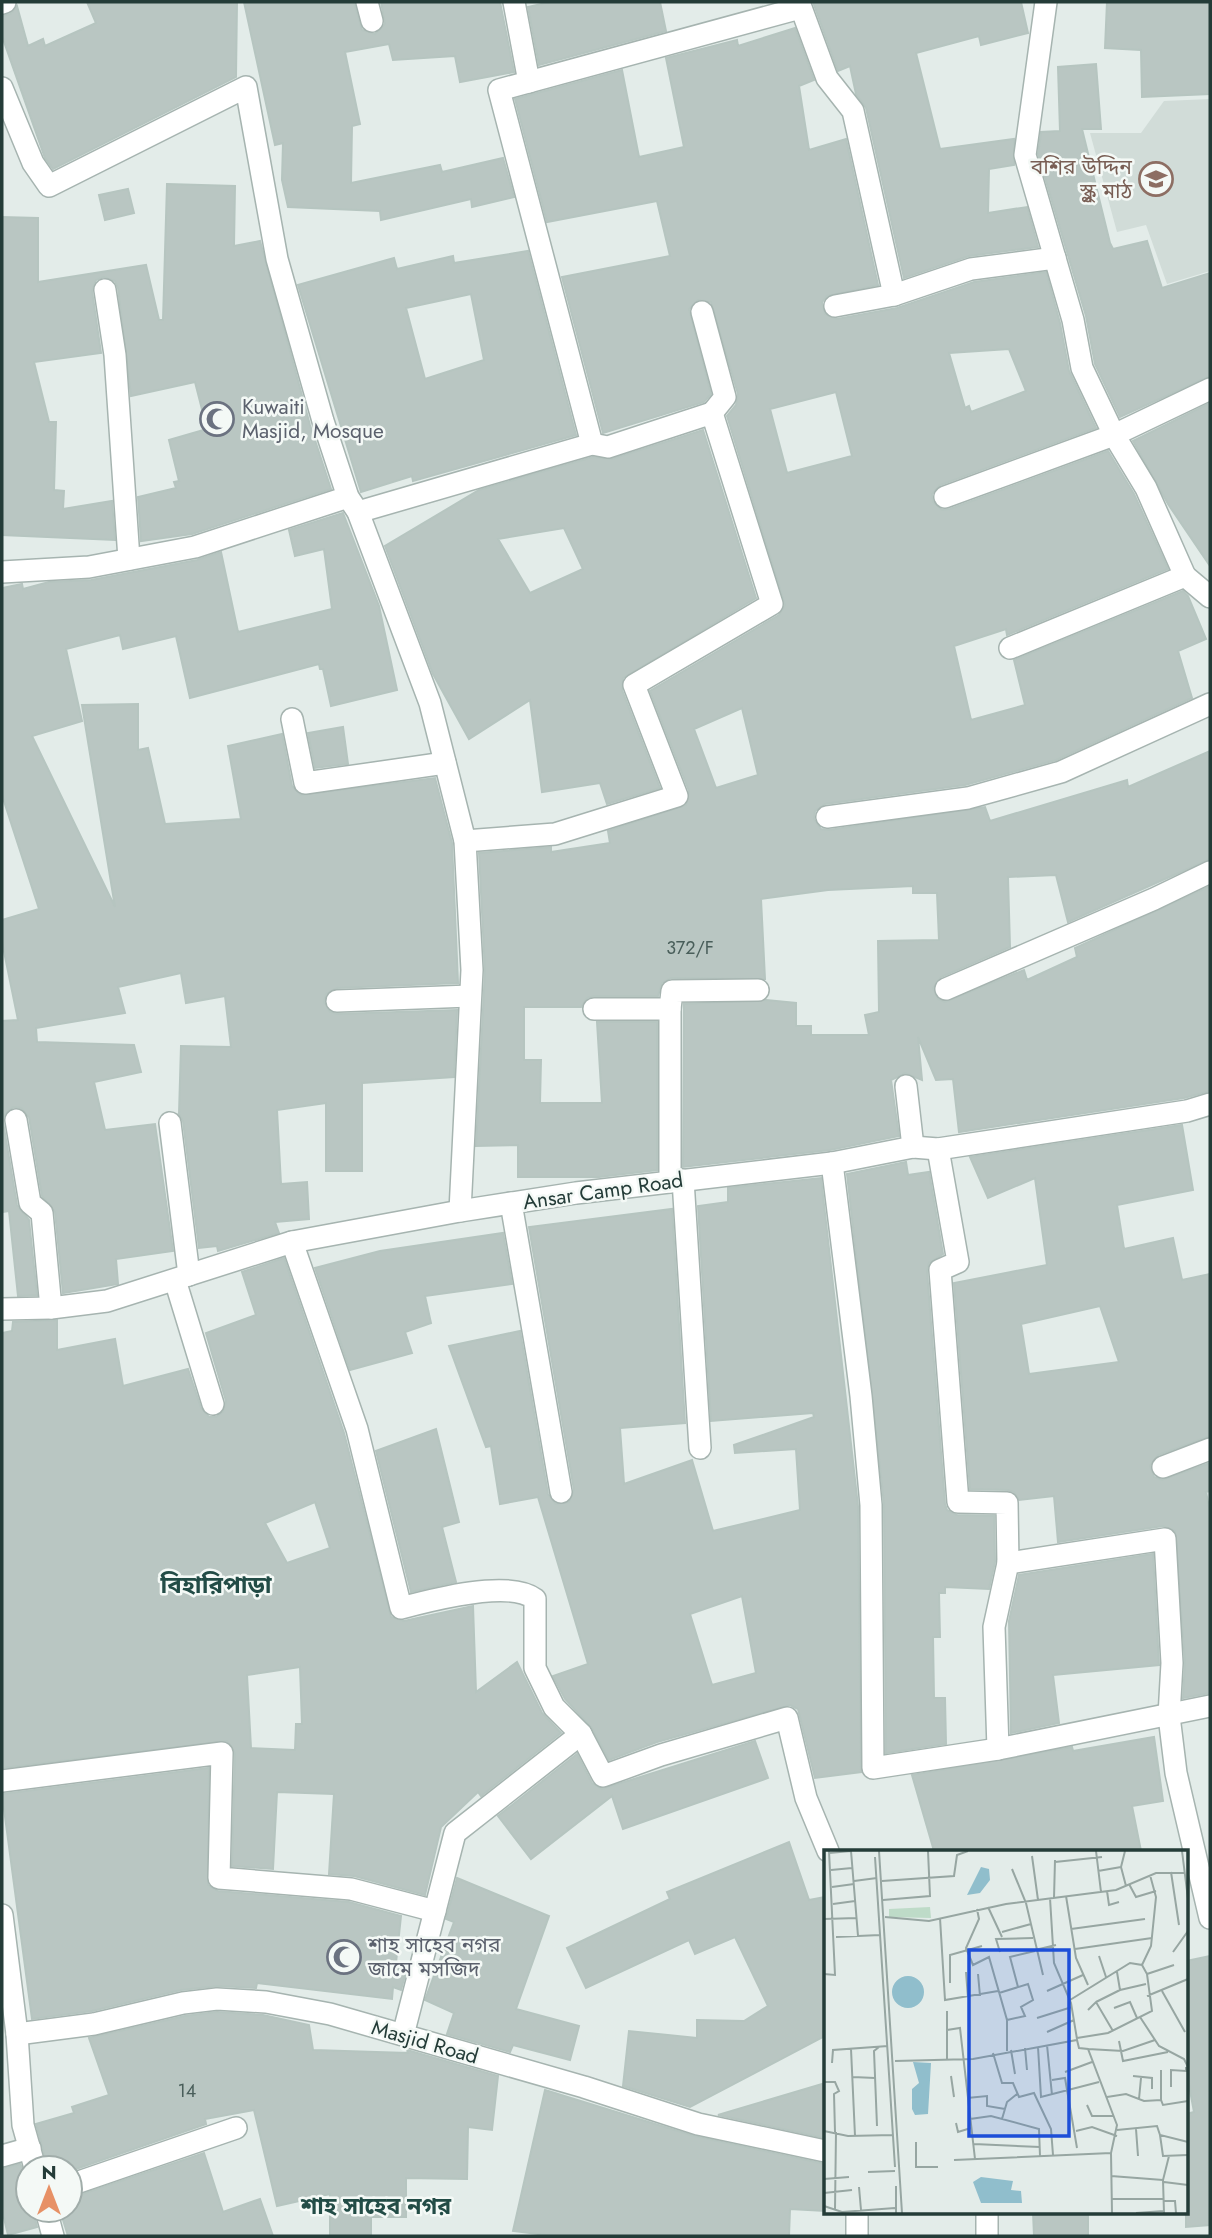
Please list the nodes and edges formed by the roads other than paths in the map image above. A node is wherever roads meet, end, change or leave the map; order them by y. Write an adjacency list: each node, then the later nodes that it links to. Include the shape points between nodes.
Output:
1 (514, 2): 4 (street)
2 (1046, 2): 6 (street, via 1025,155)
3 (799, 5): 4 (street); 8 (street, via 827,78 853,111)
4 (529, 82): 14 (street, via 499,90)
5 (2, 88): 16 (street, via 33,163 49,186 246,87 277,258)
6 (1055, 258): 8 (street, via 971,269); 13 (street, via 1082,368)
7 (105, 290): 17 (street, via 115,355)
8 (894, 295): 9 (street)
9 (835, 306)
10 (702, 313): 12 (street, via 725,397)
11 (1210, 389): 13 (street)
12 (712, 412): 14 (street, via 608,447); 26 (street, via 772,604 634,685 677,796 555,834)
13 (1114, 435): 15 (street); 19 (street, via 1146,488)
14 (592, 444): 16 (street)
15 (946, 497)
16 (353, 504): 17 (street, via 195,547); 24 (street, via 430,704)
17 (129, 559): 18 (street)
18 (2, 572)
19 (1185, 576): 20 (street); 21 (street)
20 (1210, 597)
21 (1010, 648)
22 (1210, 704): 25 (street, via 1061,772 968,798)
23 (292, 719): 24 (street, via 305,783)
24 (445, 763): 26 (street)
25 (828, 817)
26 (466, 841): 30 (street)
27 (1210, 872): 28 (street)
28 (946, 989)
29 (758, 990): 33 (street, via 672,991)
30 (470, 996): 31 (street); 43 (street)
31 (337, 1001)
32 (594, 1009): 33 (street)
33 (670, 1009): 41 (street)
34 (906, 1086): 38 (street)
35 (1210, 1104): 39 (street, Ansar Camp Road)
36 (16, 1120): 46 (street, via 30,1203 42,1213)
37 (170, 1123): 45 (street)
38 (913, 1147): 39 (street, Ansar Camp Road); 40 (street, Ansar Camp Road)
39 (938, 1149): 53 (street, via 958,1262 940,1270 958,1502 1007,1503)
40 (832, 1163): 41 (street, Ansar Camp Road); 57 (street, via 871,1505 873,1768)
41 (676, 1181): 42 (street, Ansar Camp Road); 49 (street)
42 (511, 1203): 43 (street, Ansar Camp Road); 52 (street)
43 (460, 1211): 44 (street, Ansar Camp Road)
44 (292, 1242): 45 (street, Ansar Camp Road); 56 (street, via 357,1429 401,1608 451,1595 528,1593 535,1599 535,1668 554,1706)
45 (182, 1277): 46 (street, Ansar Camp Road, via 107,1301); 48 (street)
46 (51, 1308): 47 (street, Ansar Camp Road)
47 (2, 1310)
48 (213, 1404)
49 (700, 1448)
50 (1210, 1449): 51 (street)
51 (1163, 1466)
52 (561, 1492)
53 (1008, 1563): 55 (street, via 1165,1539 1172,1663); 57 (street, via 994,1627)
54 (1210, 1706): 55 (street)
55 (1169, 1716): 57 (street); 62 (street, via 1176,1773)
56 (581, 1734): 59 (street, via 603,1776 787,1718 806,1798); 60 (street, via 455,1833)
57 (998, 1749)
58 (2, 1781): 60 (street, via 222,1753 219,1878 351,1889)
59 (828, 1850)
60 (435, 1910): 64 (street)
61 (2, 1916): 63 (street)
62 (1210, 1918)
63 (17, 2034): 64 (street, Masjid Road, via 217,1999 330,2014); 67 (street, via 23,2125)
64 (403, 2035): 66 (street, Masjid Road, via 698,2124)
65 (236, 2128): 68 (street)
66 (824, 2151)
67 (31, 2154)
68 (84, 2180)
69 (857, 2214): 71 (street)
70 (987, 2214): 72 (street)
71 (857, 2236)
72 (987, 2236)

